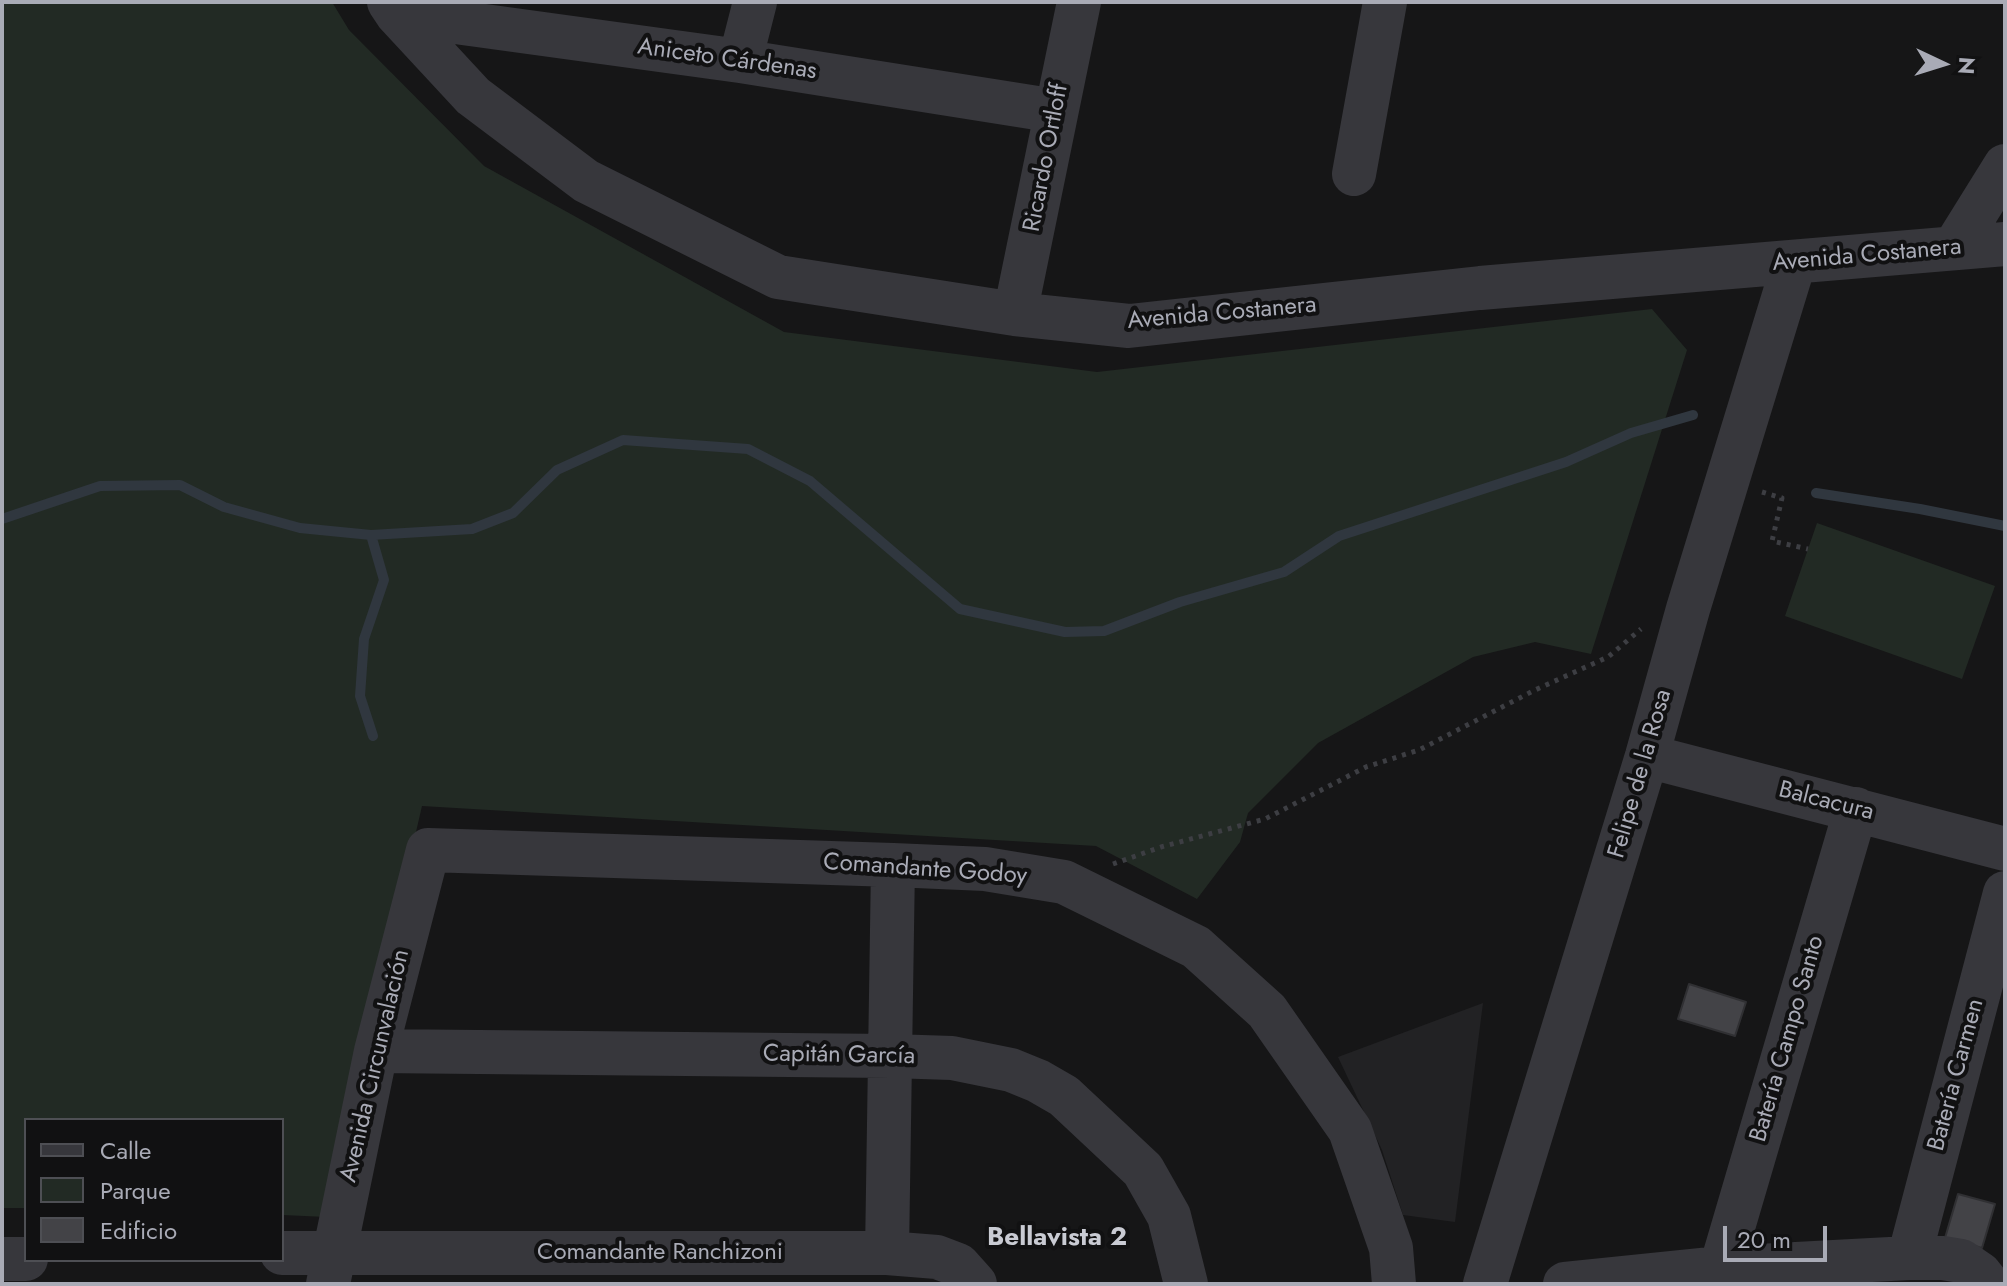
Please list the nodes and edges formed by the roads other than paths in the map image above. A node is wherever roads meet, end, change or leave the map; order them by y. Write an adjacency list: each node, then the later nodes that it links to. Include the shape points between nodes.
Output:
1 (755, 2): 5 (street)
2 (1079, 2): 6 (street, Ricardo Ortloff)
3 (1385, 2): 8 (street)
4 (393, 8): 5 (street, Aniceto Cárdenas); 12 (street, Avenida Costanera, via 473,96 586,181 778,277)
5 (740, 61): 6 (street, Aniceto Cárdenas)
6 (1056, 111): 12 (street, Ricardo Ortloff)
7 (2005, 166): 10 (street)
8 (1354, 174)
9 (2005, 244): 10 (street, Avenida Costanera)
10 (1954, 248): 11 (street, Avenida Costanera)
11 (1794, 263): 12 (street, Avenida Costanera, via 1480,288 1129,326); 13 (street, Felipe de la Rosa)
12 (1015, 314)
13 (1647, 756): 14 (street, Balcacura); 33 (street, Felipe de la Rosa)
14 (1856, 809): 15 (street, Balcacura); 28 (street, Batería Campo Santo)
15 (2005, 849)
16 (428, 850): 17 (street, Comandante Godoy); 19 (street, Avenida Circunvalación)
17 (893, 865): 20 (street); 32 (street, Comandante Godoy, via 985,869 1064,882 1196,947 1267,1011 1350,1130 1391,1248)
18 (2005, 893): 23 (street, Batería Carmen)
19 (376, 1051): 20 (street, Capitán García); 26 (street, Avenida Circunvalación)
20 (891, 1056): 21 (street); 31 (street, Capitán García, via 952,1058 1011,1070 1064,1096 1143,1170 1169,1216)
21 (887, 1253): 29 (street, Comandante Ranchizoni); 30 (street, Comandante Ranchizoni, via 937,1257 958,1265)
22 (284, 1254): 26 (street, Comandante Ranchizoni)
23 (1909, 1258): 28 (street); 35 (street, via 1961,1261)
24 (2, 1259): 25 (street)
25 (24, 1259)
26 (332, 1268): 27 (street, Comandante Ranchizoni)
27 (602, 1268): 29 (street, Comandante Ranchizoni)
28 (1721, 1268): 34 (street)
29 (800, 1269)
30 (975, 1284)
31 (1186, 1284)
32 (1394, 1284)
33 (1485, 1284)
34 (1565, 1284)
35 (1988, 1284)

